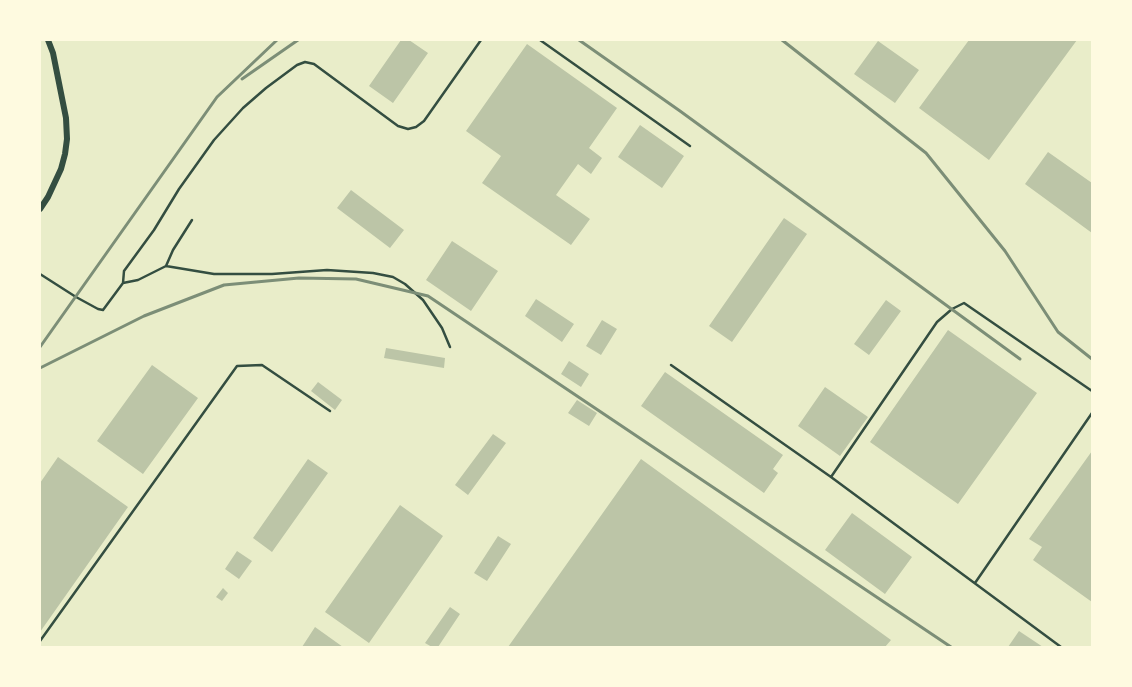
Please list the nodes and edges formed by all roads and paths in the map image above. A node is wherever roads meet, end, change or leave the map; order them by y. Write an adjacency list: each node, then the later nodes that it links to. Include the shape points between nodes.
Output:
1 (48, 40): 5 (street, via 66,118 67,139 61,170)
2 (481, 40): 9 (lane, via 424,121 408,129 398,126 314,64 305,62 297,65 243,108 214,140 124,271)
3 (540, 40): 4 (lane)
4 (690, 146)
5 (40, 209)
6 (192, 220): 7 (lane, via 172,250)
7 (166, 266): 9 (lane, via 138,280); 10 (lane, via 214,274 272,274 328,270 392,277 405,284 423,300 442,328)
8 (40, 274): 9 (lane, via 76,297 103,310)
9 (123, 283)
10 (450, 347)
11 (671, 364): 15 (lane)
12 (1092, 391): 15 (lane, via 964,303 937,322)
13 (330, 411): 17 (lane, via 262,365 237,366)
14 (1092, 413): 16 (lane)
15 (831, 477): 16 (lane)
16 (975, 583): 18 (lane)
17 (40, 640)
18 (1061, 647)

